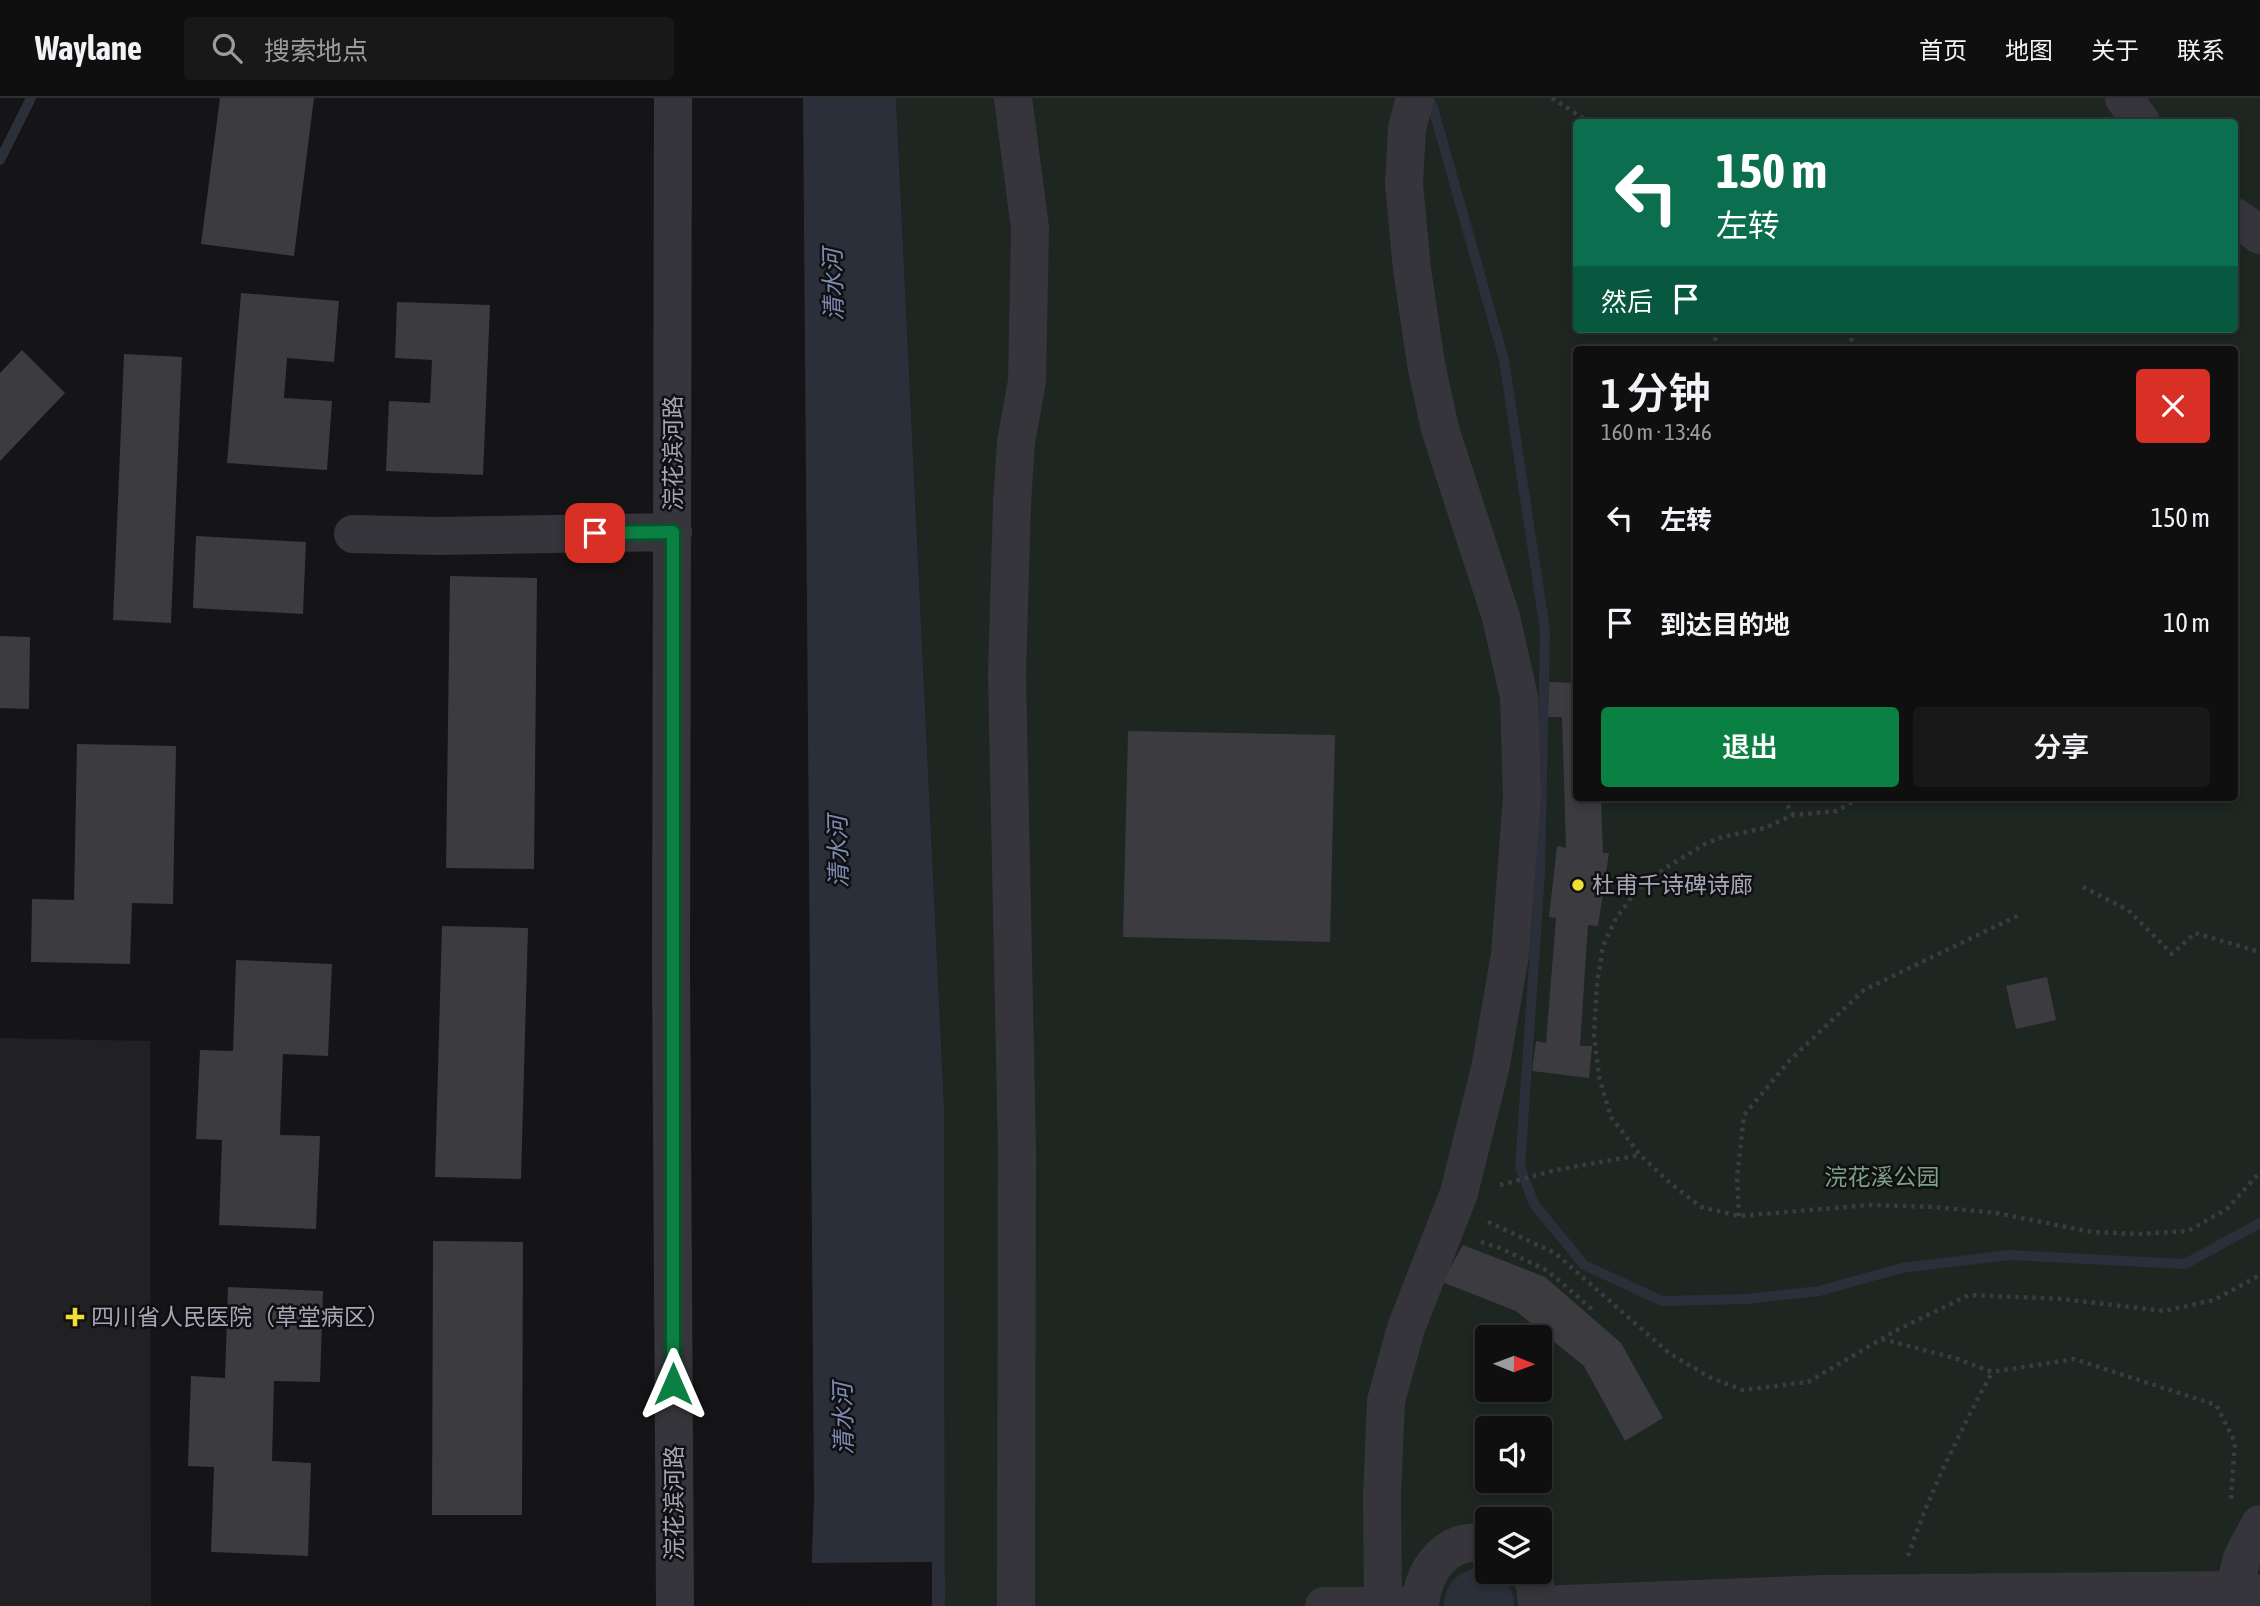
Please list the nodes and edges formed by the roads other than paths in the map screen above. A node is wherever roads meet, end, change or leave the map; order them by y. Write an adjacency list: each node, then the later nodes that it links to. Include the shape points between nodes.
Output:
1 (673, 98): 8 (street, 浣花滨河路)
2 (1013, 98): 15 (street, via 1030,228 1027,381 1016,442 1007,674 1019,1293)
3 (1415, 98): 17 (street, via 1407,128 1404,184 1426,364 1440,429 1501,617 1519,697 1522,797 1510,955 1490,1069 1459,1194 1406,1328 1386,1401 1382,1496)
4 (2124, 98): 5 (street)
5 (2139, 119)
6 (2238, 219): 7 (street)
7 (2260, 235)
8 (673, 532): 9 (street); 14 (street, 浣花滨河路)
9 (353, 534)
10 (2245, 1513): 12 (street, via 2242,1558)
11 (1475, 1542): 18 (street, via 1442,1555 1429,1570)
12 (2247, 1592): 13 (street)
13 (1535, 1594)
14 (675, 1606)
15 (1016, 1606)
16 (1324, 1606): 17 (street)
17 (1397, 1606)
18 (1420, 1606)

